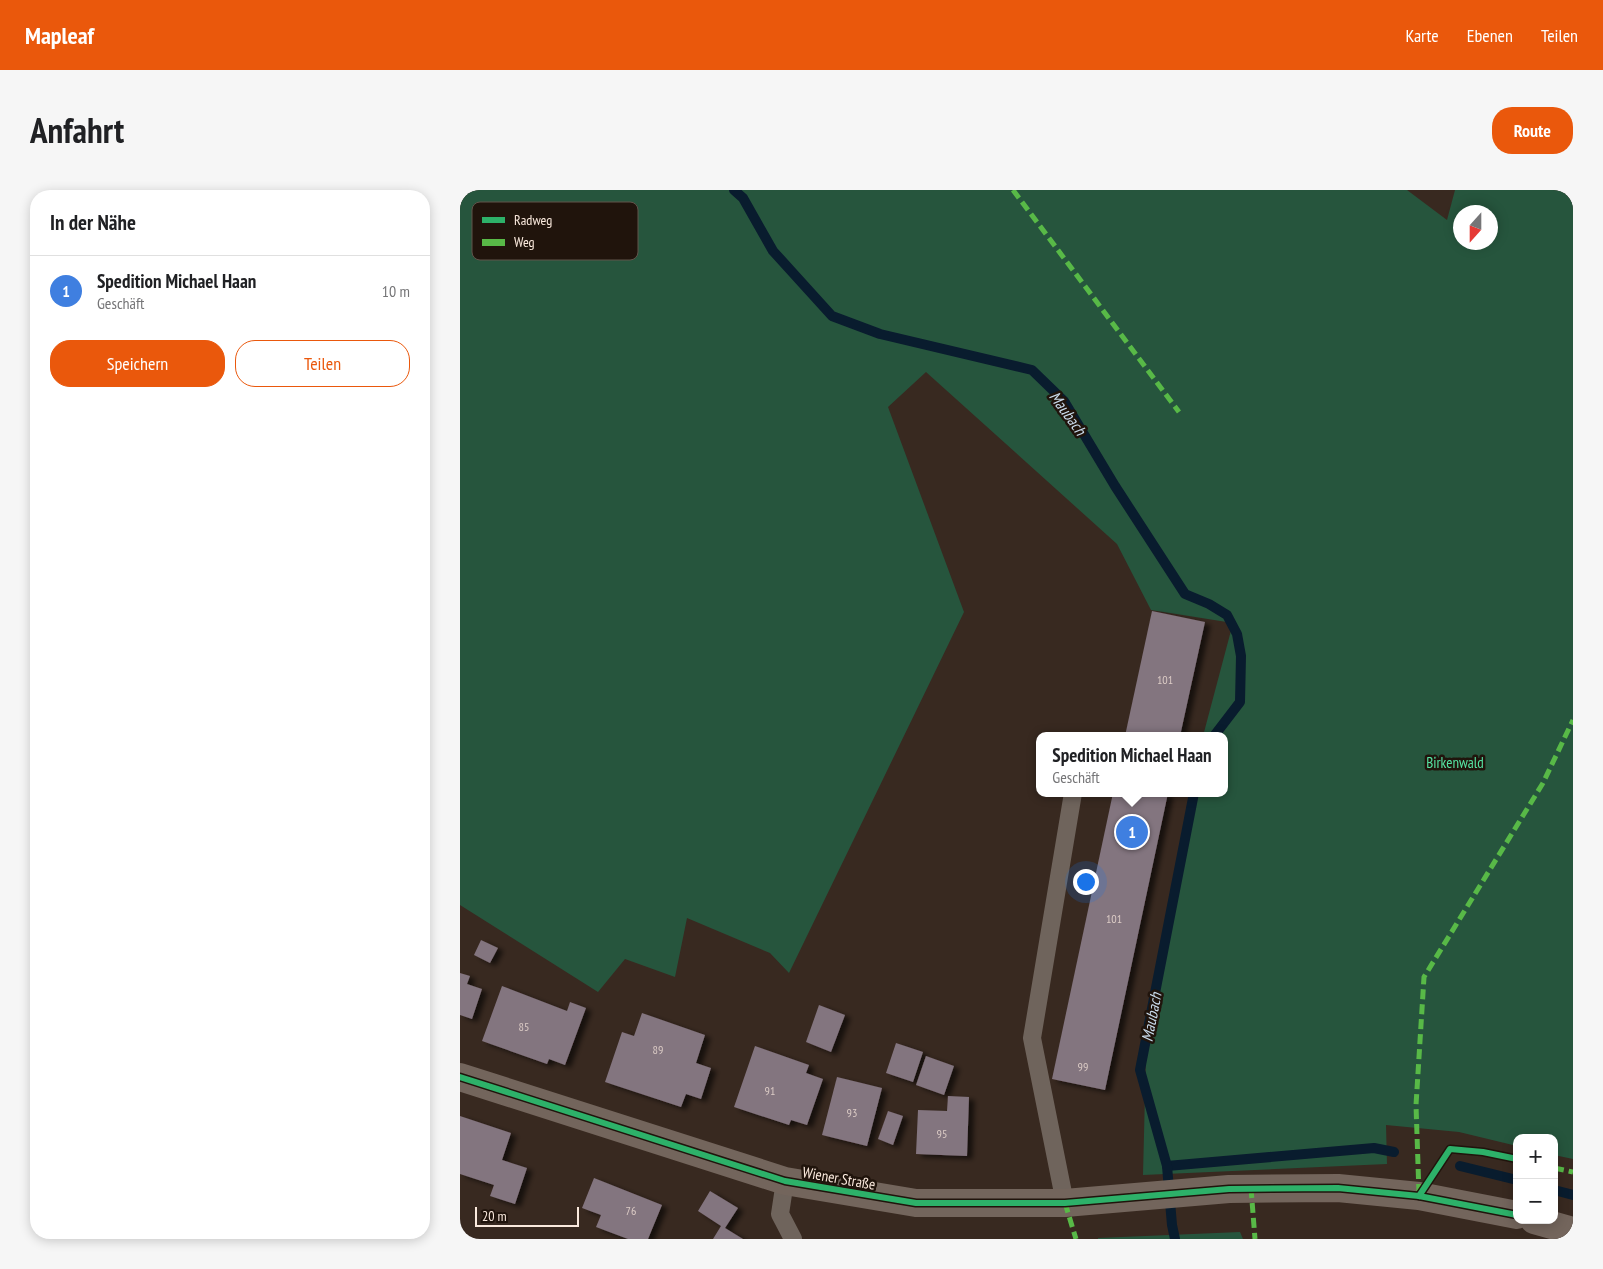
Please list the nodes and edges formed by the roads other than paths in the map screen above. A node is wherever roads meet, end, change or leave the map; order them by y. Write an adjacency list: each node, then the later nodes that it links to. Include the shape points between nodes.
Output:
1 (1072, 797): 4 (lane, via 1032,1038)
2 (460, 1077): 3 (street, Wiener Straße)
3 (785, 1181): 4 (street, Wiener Straße, via 916,1203); 8 (lane, via 780,1214)
4 (1065, 1202): 5 (street, Wiener Straße, via 1229,1189 1338,1188 1419,1196)
5 (1513, 1214)
6 (1548, 1224): 7 (street)
7 (1573, 1231)
8 (793, 1239)

